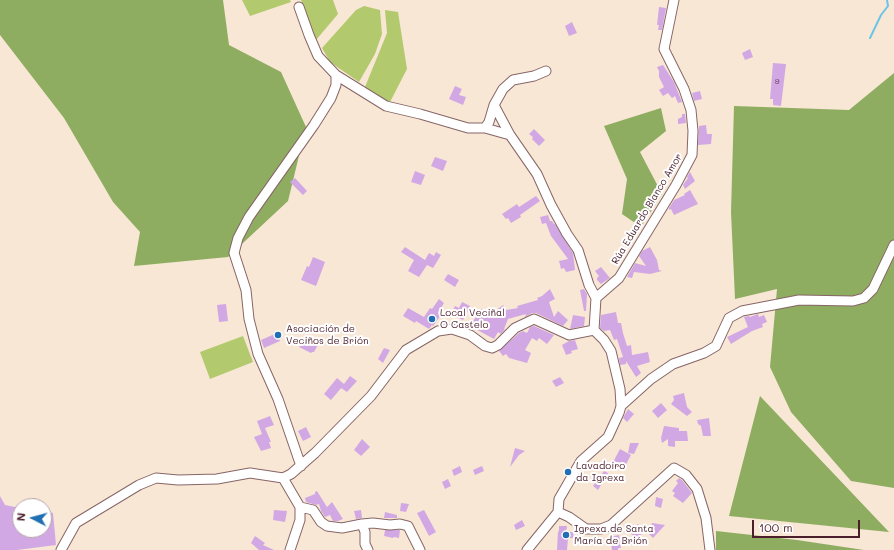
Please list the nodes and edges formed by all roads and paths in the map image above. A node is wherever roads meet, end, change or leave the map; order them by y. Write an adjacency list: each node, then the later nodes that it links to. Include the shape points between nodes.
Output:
1 (674, 0): 9 (street, Rúa Eduardo Blanco Amor, via 664,50 684,89 691,110 692,155 619,278)
2 (299, 6): 4 (street, via 318,56)
3 (546, 71): 5 (street, via 513,80 503,89)
4 (336, 75): 6 (street, via 386,106 468,128); 12 (street, via 336,85 331,98 249,216 234,253 246,290 249,319 258,354 278,399)
5 (494, 105): 6 (street); 7 (street)
6 (485, 128): 7 (street)
7 (510, 135): 9 (street, via 537,174 551,205 578,250)
8 (894, 245): 11 (street, via 873,290 864,298 853,301 799,300 742,311 729,318 716,346 672,364)
9 (596, 298): 10 (street)
10 (594, 330): 11 (street, via 611,351 620,389); 12 (street, via 569,336 534,320 515,328 492,348 470,335 452,329 438,331 406,350 371,396)
11 (621, 406): 15 (street, via 608,437 581,461 571,477 559,499)
12 (301, 466): 13 (street)
13 (283, 478): 14 (street); 17 (street, via 250,473 217,479 156,478 139,485 76,523)
14 (300, 507): 16 (street, via 313,510 327,526 342,528); 18 (street, via 300,520)
15 (558, 512): 21 (street); 22 (street, via 569,516 586,529 601,529 611,525 674,468 686,475 697,489 706,518)
16 (362, 524): 19 (street); 20 (street, via 408,526)
17 (61, 550)
18 (290, 550)
19 (368, 550)
20 (420, 550)
21 (527, 550)
22 (710, 550)

